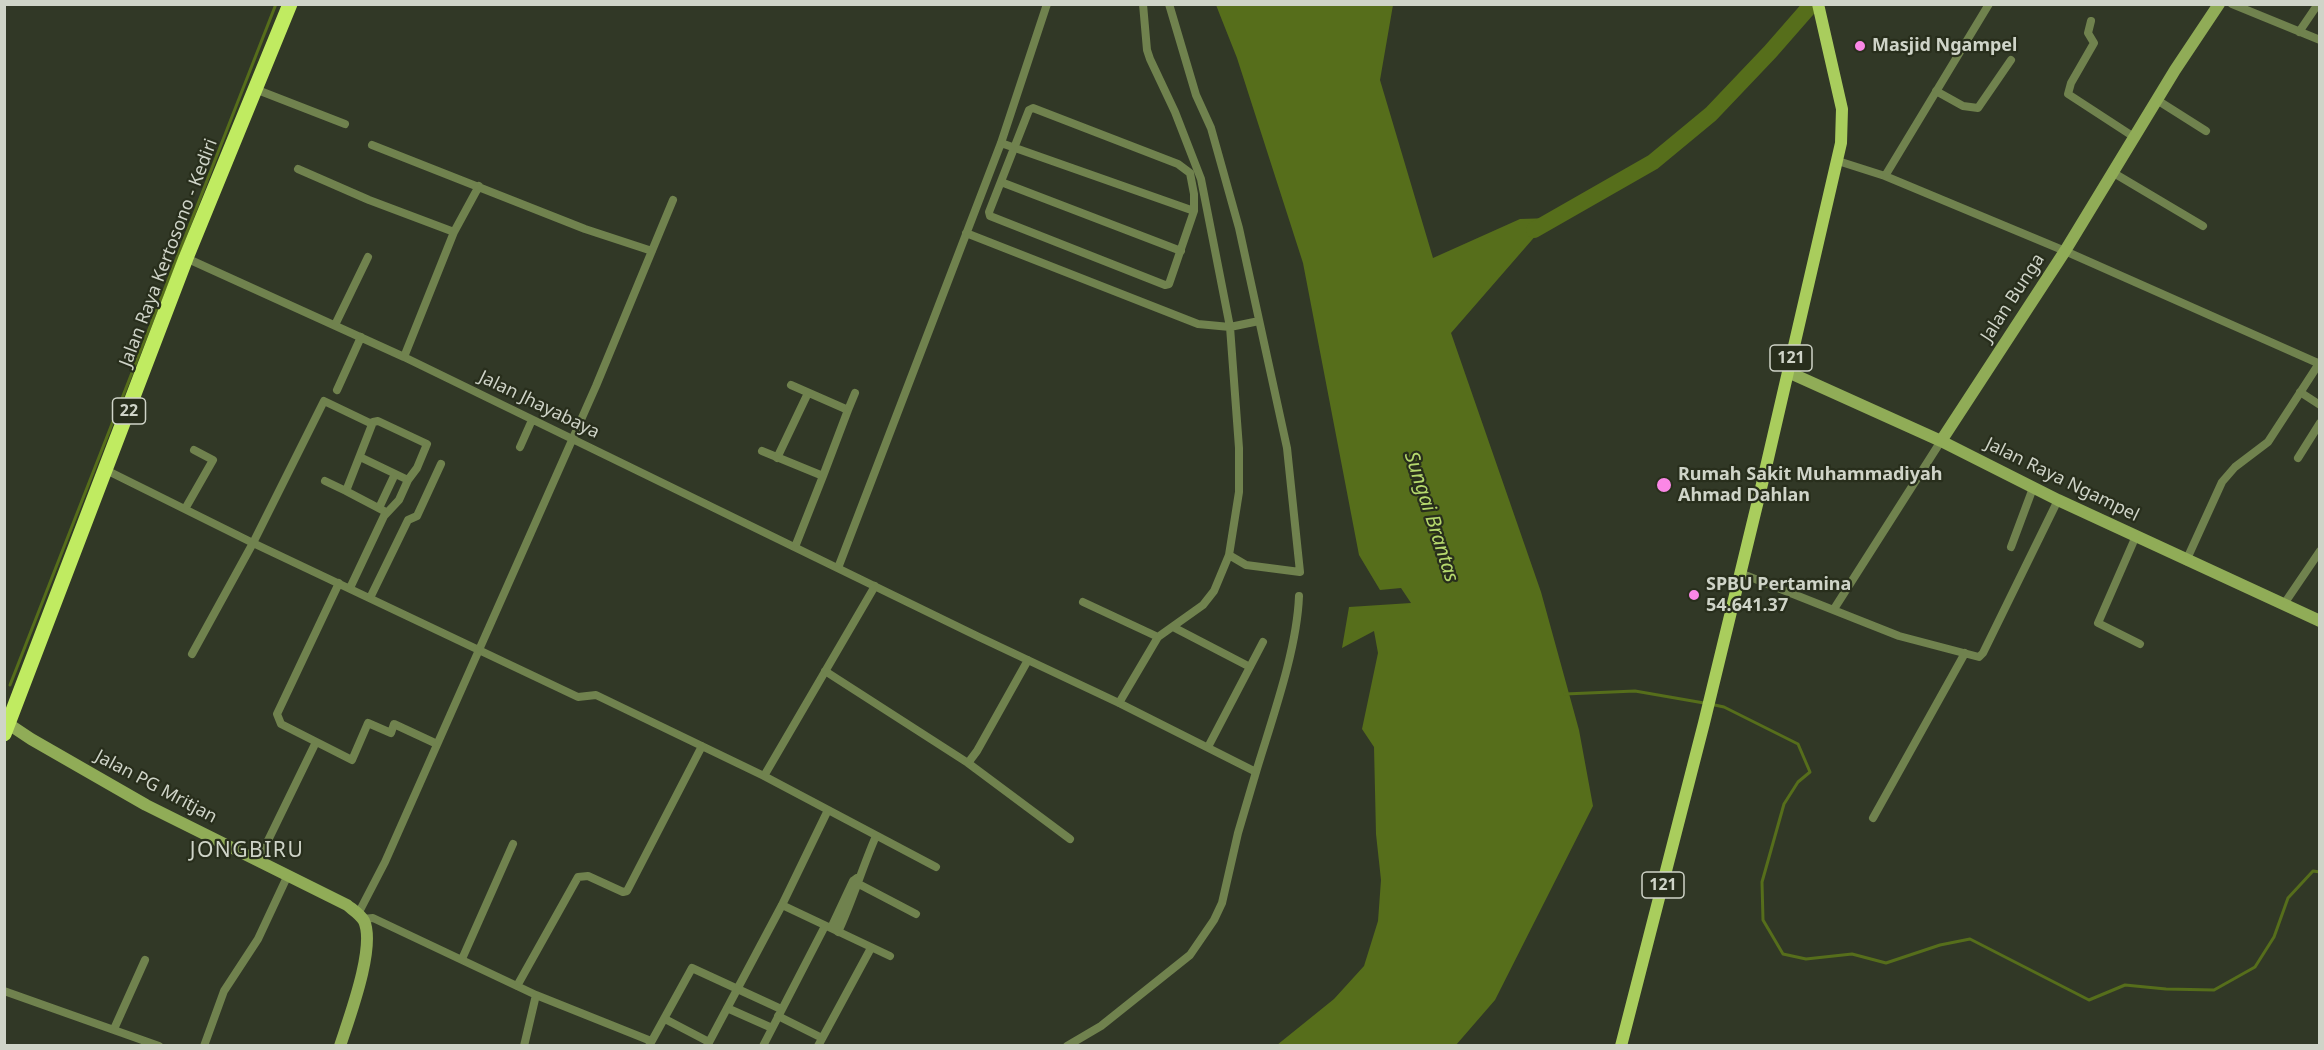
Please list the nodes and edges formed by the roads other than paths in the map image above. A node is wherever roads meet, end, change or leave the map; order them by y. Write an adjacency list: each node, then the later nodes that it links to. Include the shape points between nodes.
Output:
1 (290, 4): 14 (highway, 22)
2 (1047, 4): 20 (street)
3 (1143, 4): 41 (street, via 1147,50 1201,179)
4 (1169, 4): 39 (street, via 1221,162)
5 (1989, 4): 15 (street)
6 (2219, 4): 16 (street, Jalan Bunga)
7 (2232, 4): 11 (street)
8 (2316, 5): 11 (street)
9 (1819, 10): 23 (main road, 121, via 1842,109)
10 (2091, 21): 19 (street, via 2088,33 2094,43 2068,94)
11 (2300, 32): 12 (street)
12 (2319, 40)
13 (2011, 60): 15 (street, via 1978,108 1963,106)
14 (255, 89): 17 (street); 38 (highway, Jalan Raya Kertosono - Kediri / 22)
15 (1936, 91): 26 (street)
16 (2157, 100): 18 (street); 19 (street, Jalan Bunga)
17 (345, 124)
18 (2206, 131)
19 (2134, 137): 25 (street, Jalan Bunga)
20 (1001, 143): 22 (street); 33 (street)
21 (372, 145): 28 (street)
22 (1015, 148): 27 (street); 30 (street); 30 (street, via 1033,108 1186,168 1192,180)
23 (1838, 161): 26 (street); 45 (main road, 121)
24 (298, 169): 32 (street)
25 (2112, 172): 31 (street); 36 (street, Jalan Bunga)
26 (1885, 176): 36 (street)
27 (1001, 182): 35 (street); 35 (street, via 989,212 991,217 1144,276 1169,284)
28 (479, 186): 32 (street); 34 (street)
29 (672, 200): 34 (street)
30 (1194, 211): 35 (street)
31 (2203, 226)
32 (454, 232): 43 (street)
33 (966, 232): 41 (street, via 1198,324); 82 (street)
34 (652, 251): 56 (street)
35 (1181, 251)
36 (2065, 251): 44 (street); 57 (street, Jalan Bunga)
37 (368, 257): 40 (street)
38 (186, 258): 40 (street, Jalan Jhayabaya); 65 (highway, Jalan Raya Kertosono - Kediri / 22)
39 (1259, 321): 41 (street); 80 (street, via 1287,448 1300,572 1246,565)
40 (335, 325): 42 (street, Jalan Jhayabaya)
41 (1230, 327): 80 (street, via 1239,492)
42 (361, 337): 43 (street, Jalan Jhayabaya); 47 (street)
43 (404, 357): 53 (street, Jalan Jhayabaya)
44 (2319, 363): 48 (street)
45 (1788, 372): 57 (street, Jalan Raya Ngampel); 83 (main road, 121)
46 (791, 385): 49 (street)
47 (338, 390)
48 (2300, 392): 51 (street); 81 (street, via 2268,442 2235,466 2222,482)
49 (808, 393): 52 (street); 62 (street)
50 (855, 393): 52 (street)
51 (2319, 405)
52 (848, 410): 67 (street)
53 (532, 420): 56 (street, Jalan Jhayabaya); 58 (street)
54 (2319, 423): 63 (street)
55 (372, 424): 61 (street); 68 (street, via 378,421 426,444); 76 (street, via 324,401)
56 (573, 440): 77 (street, Jalan Jhayabaya); 97 (street)
57 (1941, 441): 70 (street, Jalan Raya Ngampel); 91 (street, Jalan Bunga)
58 (520, 447)
59 (194, 450): 73 (street, via 213,460)
60 (762, 451): 62 (street)
61 (360, 457): 66 (street); 71 (street)
62 (777, 458): 67 (street)
63 (2298, 458)
64 (441, 464): 88 (street, via 417,516 408,520)
65 (106, 470): 73 (street); 104 (highway, Jalan Raya Kertosono - Kediri / 22)
66 (395, 474): 68 (street); 74 (street)
67 (823, 476): 77 (street)
68 (408, 480): 74 (street, via 399,500)
69 (325, 481): 71 (street)
70 (2033, 488): 72 (street, Jalan Raya Ngampel); 78 (street)
71 (346, 491): 74 (street)
72 (2058, 500): 75 (street, Jalan Raya Ngampel); 98 (street, via 1983,653 1979,657)
73 (185, 509): 76 (street)
74 (382, 510): 86 (street)
75 (2136, 536): 81 (street, Jalan Raya Ngampel); 96 (street, via 2098,623)
76 (253, 543): 84 (street); 99 (street)
77 (795, 547): 82 (street, Jalan Jhayabaya)
78 (2011, 547)
79 (2319, 551): 90 (street)
80 (1229, 555): 93 (street, via 1207,600)
81 (2186, 561): 90 (street, Jalan Raya Ngampel)
82 (838, 568): 85 (street, Jalan Jhayabaya)
83 (1740, 573): 91 (street); 147 (main road, 121)
84 (339, 583): 86 (street); 105 (street, via 277,714 281,724)
85 (875, 586): 100 (street, Jalan Jhayabaya); 102 (street)
86 (351, 588): 88 (street)
87 (1299, 596): 110 (street, via 1276,708)
88 (370, 597): 97 (street)
89 (1083, 602): 94 (street)
90 (2284, 604): 92 (street, Jalan Raya Ngampel)
91 (1834, 609): 98 (street, via 1899,636)
92 (2319, 621)
93 (1173, 627): 94 (street); 101 (street)
94 (1158, 637): 103 (street)
95 (1263, 642): 101 (street)
96 (2140, 644)
97 (479, 650): 106 (street); 107 (street, via 578,696 596,695)
98 (1965, 653): 113 (street)
99 (192, 654)
100 (1028, 660): 103 (street, Jalan Jhayabaya); 109 (street)
101 (1250, 667): 108 (street)
102 (825, 671): 109 (street); 111 (street)
103 (1119, 703): 108 (street, Jalan Jhayabaya)
104 (6, 726): 117 (street, Jalan PG Mritjan, via 146,805)
105 (316, 741): 106 (street, via 352,760 368,723 391,733 394,724); 117 (street)
106 (437, 744): 123 (street)
107 (702, 746): 111 (street); 129 (street, via 627,891 588,876 578,878)
108 (1208, 747): 110 (street, Jalan Jhayabaya)
109 (968, 764): 115 (street)
110 (1256, 772): 146 (street, via 1222,903 1190,955 1101,1026)
111 (764, 776): 112 (street)
112 (828, 810): 114 (street); 121 (street)
113 (1873, 818)
114 (875, 838): 118 (street); 120 (street)
115 (1070, 839)
116 (513, 844): 127 (street)
117 (258, 861): 119 (street, Jalan PG Mritjan)
118 (935, 869)
119 (287, 876): 123 (street, Jalan PG Mritjan); 142 (street, via 258,939 224,991)
120 (857, 881): 122 (street); 124 (street)
121 (782, 905): 124 (street); 130 (street)
122 (916, 914)
123 (361, 916): 127 (street); 143 (street, via 367,942 362,973)
124 (832, 928): 125 (street); 134 (street)
125 (871, 948): 126 (street); 138 (street)
126 (890, 956)
127 (462, 959): 129 (street)
128 (145, 960): 137 (street)
129 (517, 986): 132 (street)
130 (738, 989): 133 (street); 134 (street); 135 (street, via 692,968)
131 (4, 991): 137 (street)
132 (536, 995): 139 (street); 144 (street)
133 (728, 1008): 136 (street); 140 (street)
134 (780, 1012): 136 (street); 138 (street)
135 (664, 1019): 139 (street); 140 (street)
136 (772, 1028): 145 (street)
137 (114, 1029): 141 (street)
138 (820, 1042)
139 (650, 1043)
140 (708, 1044)
141 (159, 1046)
142 (204, 1046)
143 (340, 1046)
144 (524, 1046)
145 (763, 1046)
146 (1067, 1046)
147 (1621, 1046)

